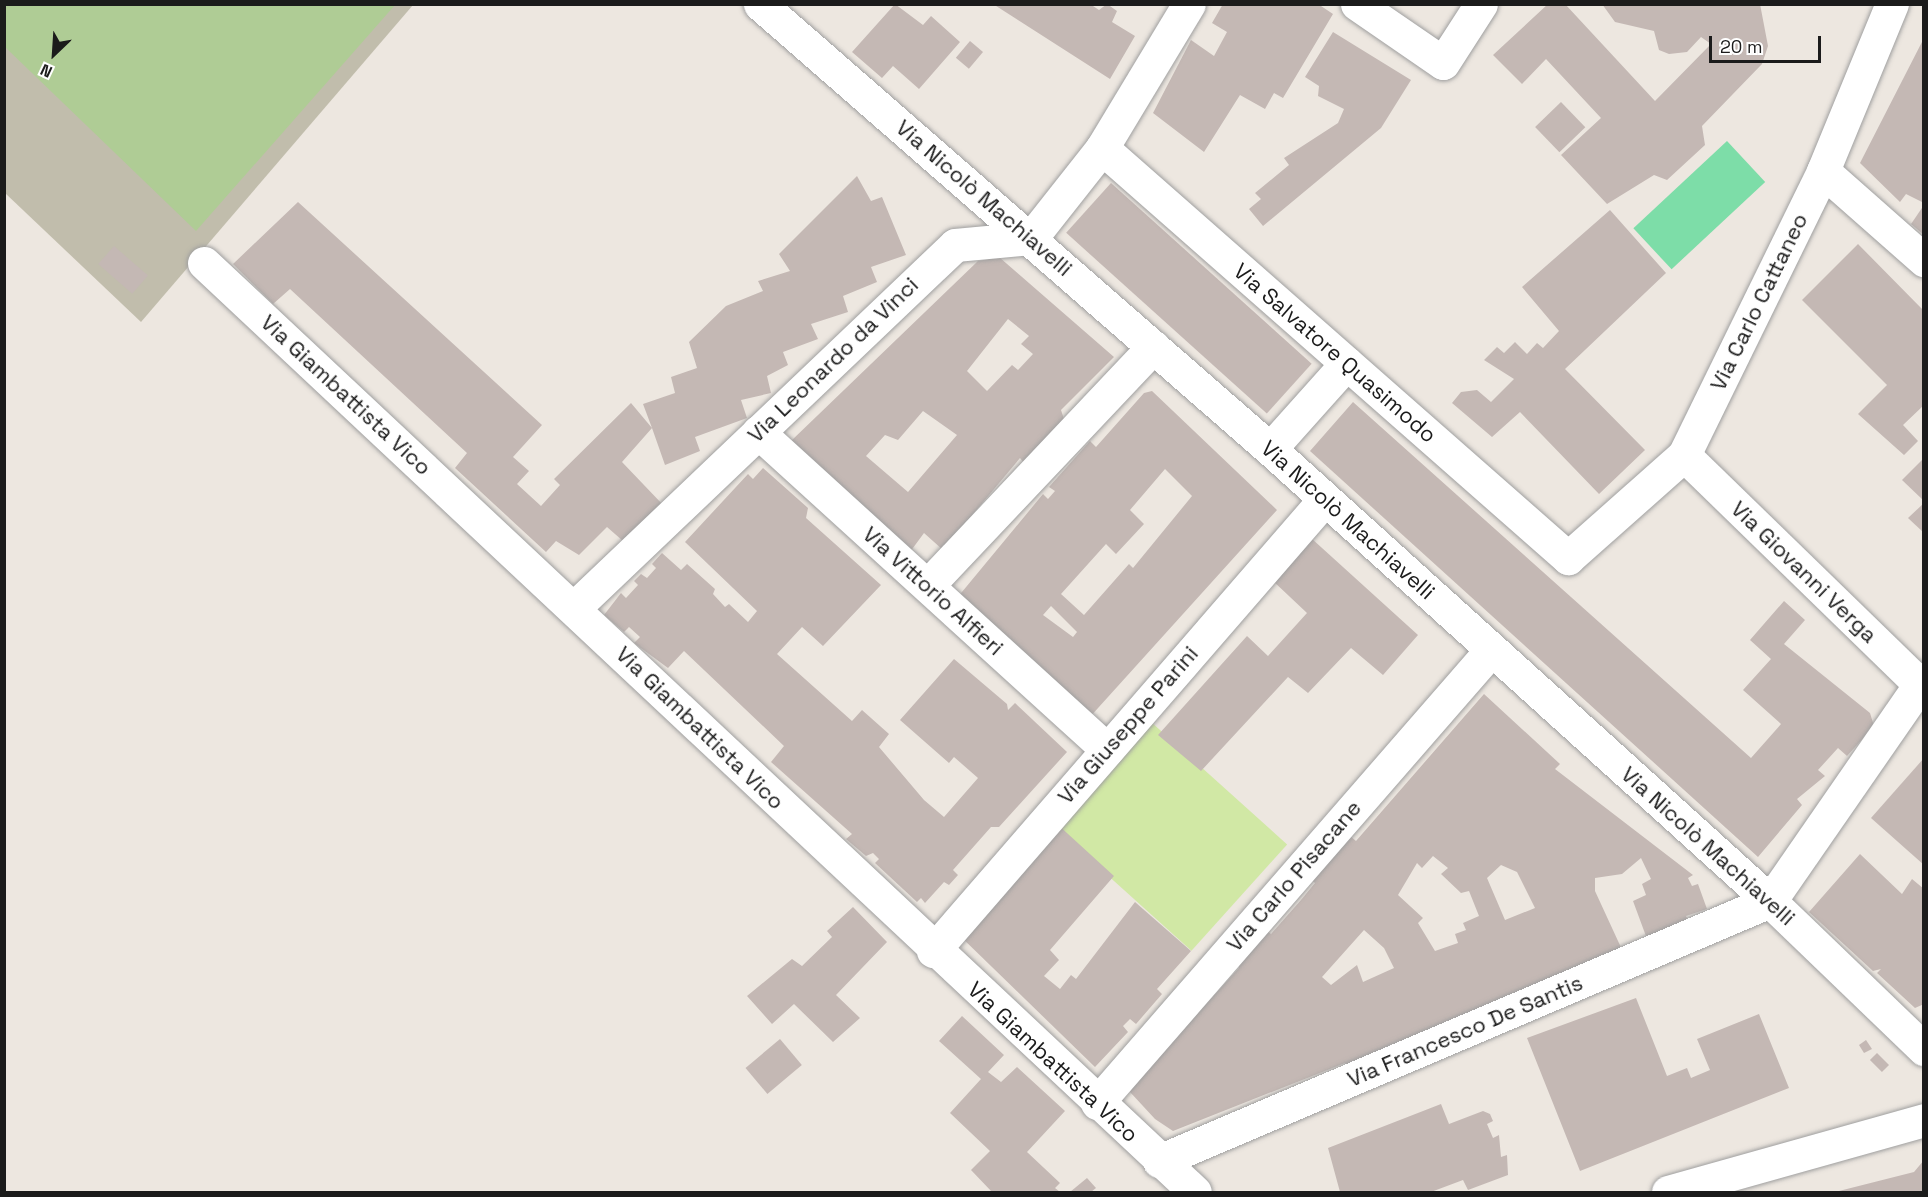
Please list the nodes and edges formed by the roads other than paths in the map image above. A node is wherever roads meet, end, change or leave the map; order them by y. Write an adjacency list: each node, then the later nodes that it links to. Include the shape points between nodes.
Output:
1 (760, 4): 8 (street, Via Nicolò Machiavelli)
2 (1190, 4): 6 (street)
3 (1357, 4): 4 (street, via 1443,63)
4 (1481, 4)
5 (1892, 4): 7 (street, Via Carlo Cattaneo)
6 (1102, 148): 8 (street); 12 (street, Via Salvatore Quasimodo)
7 (1823, 171): 9 (street); 15 (street, Via Carlo Cattaneo)
8 (1031, 238): 11 (street, Via Nicolò Machiavelli); 13 (street, Via Leonardo da Vinci, via 955,244)
9 (1923, 260)
10 (204, 263): 19 (street, Via Giambattista Vico)
11 (1153, 347): 14 (street, Via Nicolò Machiavelli); 18 (street)
12 (1347, 363): 14 (street); 17 (street, Via Salvatore Quasimodo)
13 (758, 432): 18 (street, Via Vittorio Alfieri); 19 (street, Via Leonardo da Vinci)
14 (1270, 449): 16 (street, Via Nicolò Machiavelli)
15 (1684, 455): 17 (street, Via Carlo Cattaneo); 21 (street, Via Giovanni Verga)
16 (1324, 500): 20 (street, Via Nicolò Machiavelli); 22 (street, Via Giuseppe Parini)
17 (1568, 558)
18 (928, 585): 22 (street, Via Vittorio Alfieri)
19 (574, 608): 24 (street, Via Giambattista Vico)
20 (1491, 650): 23 (street, Via Nicolò Machiavelli); 26 (street, Via Carlo Pisacane)
21 (1922, 684): 23 (street)
22 (1107, 750): 24 (street, Via Giuseppe Parini)
23 (1770, 901): 25 (street, Via Nicolò Machiavelli); 28 (street, Via Francesco De Santis)
24 (933, 951): 26 (street, Via Giambattista Vico)
25 (1923, 1049)
26 (1097, 1103): 28 (street, Via Giambattista Vico)
27 (1923, 1120): 30 (street)
28 (1159, 1161): 29 (street, Via Giambattista Vico)
29 (1195, 1192)
30 (1668, 1192)

